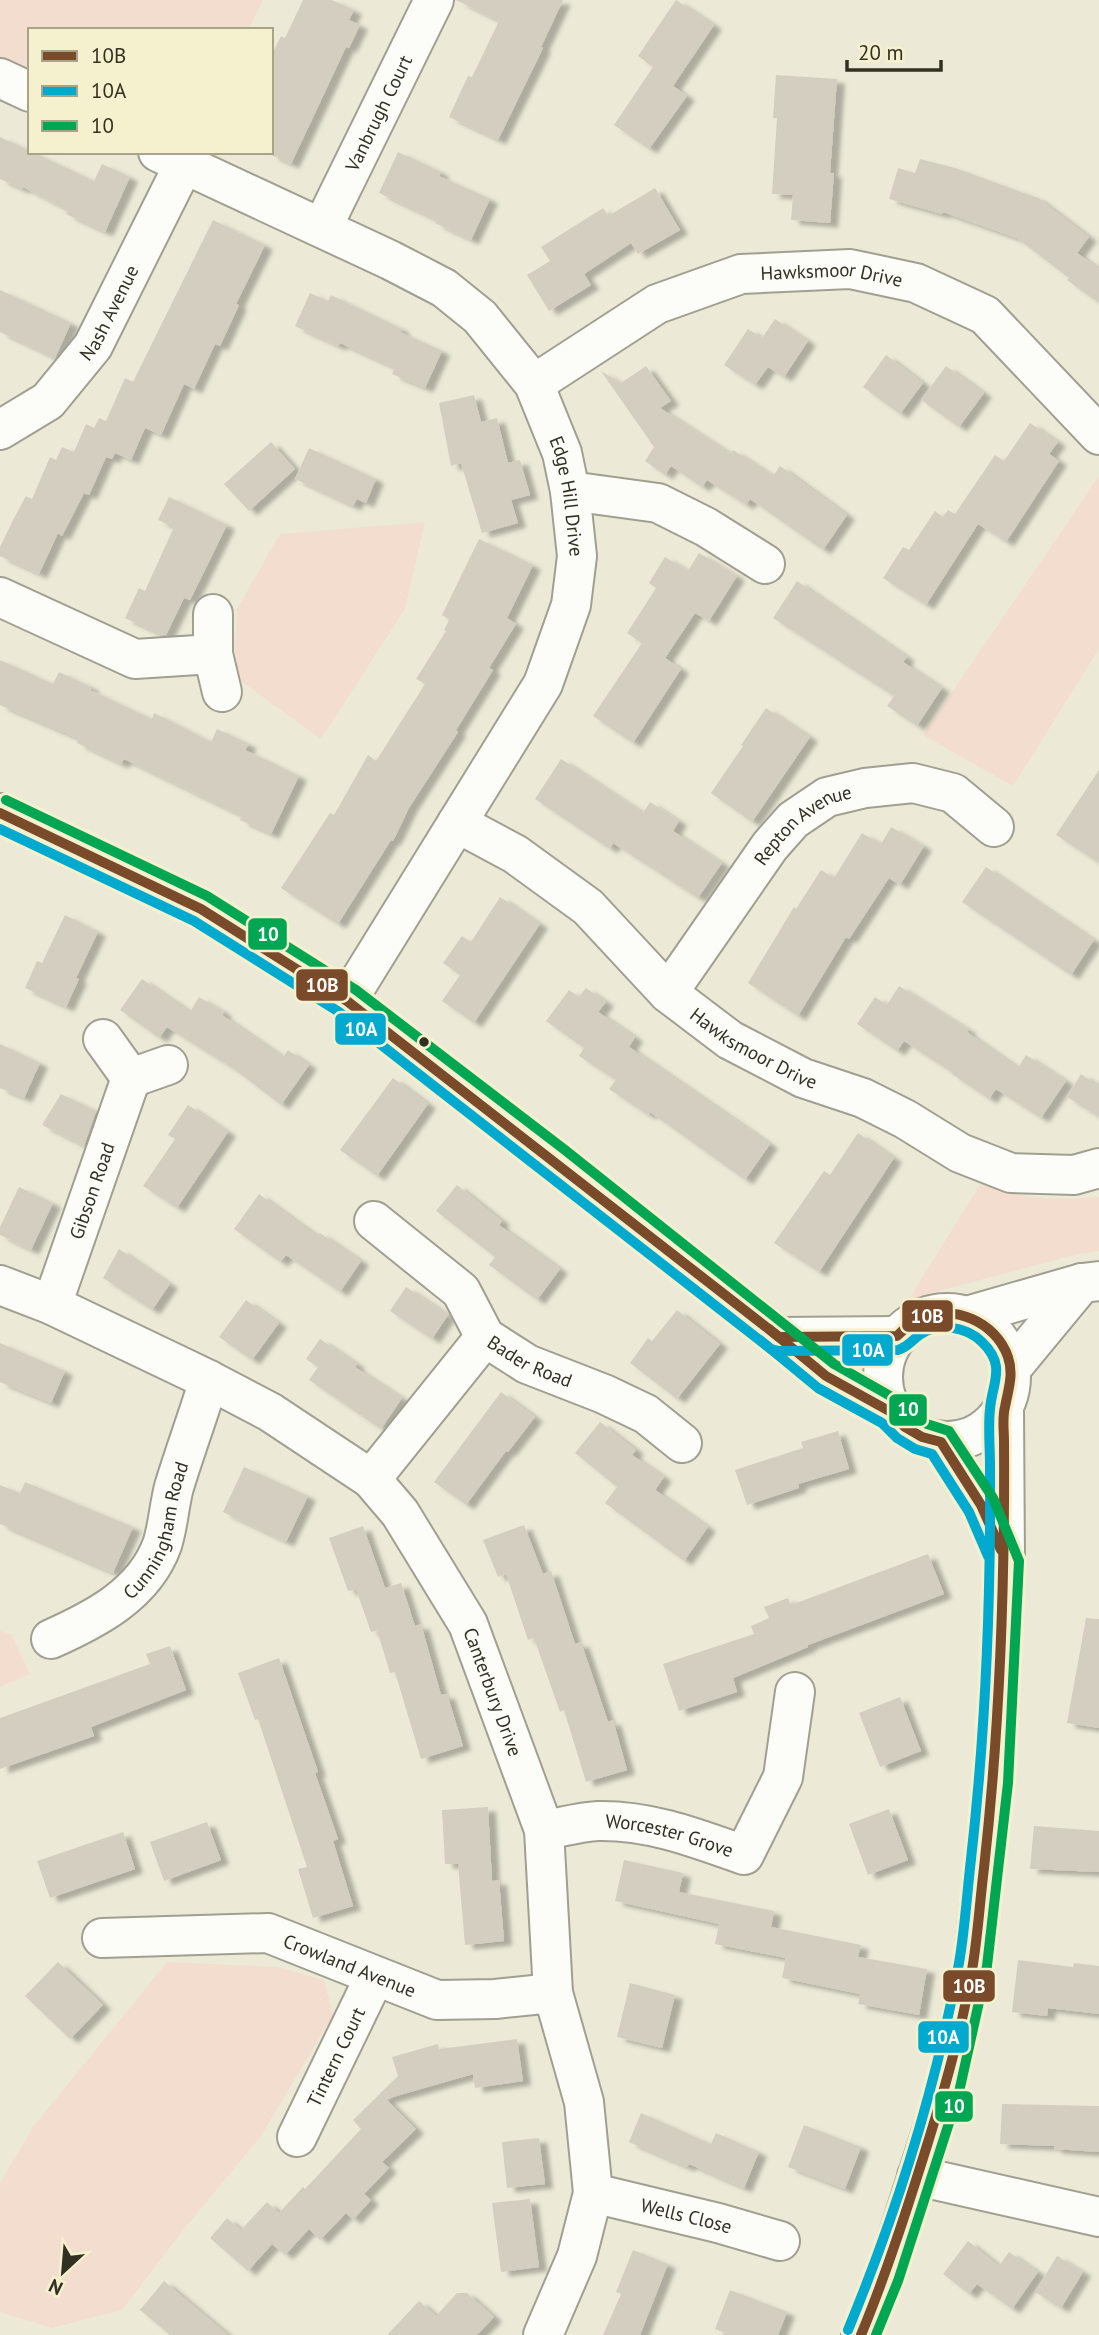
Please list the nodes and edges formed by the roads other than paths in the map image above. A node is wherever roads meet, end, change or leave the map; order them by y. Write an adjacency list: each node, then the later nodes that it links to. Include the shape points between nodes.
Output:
1 (435, 0): 5 (street, Vanbrugh Court)
2 (0, 79): 3 (street)
3 (28, 91)
4 (171, 158): 5 (street, Edge Hill Drive); 7 (street, Nash Avenue, via 93,346 48,401)
5 (322, 228): 6 (street, Edge Hill Drive, via 444,288 480,317)
6 (534, 384): 8 (street, Hawksmoor Drive, via 657,304 741,274 850,270 916,283 985,315); 9 (street, Edge Hill Drive, via 562,453)
7 (0, 430)
8 (1099, 435)
9 (570, 491): 10 (street, via 658,503); 16 (street, Edge Hill Drive, via 577,556 570,605 542,684)
10 (765, 564)
11 (0, 597): 13 (street, via 135,659)
12 (213, 614): 13 (street)
13 (213, 654): 14 (street)
14 (222, 692)
15 (0, 813): 19 (street, via 201,909)
16 (457, 823): 18 (street, Hawksmoor Drive, via 515,854 588,907); 19 (street, Edge Hill Drive)
17 (994, 827): 18 (street, Repton Avenue, via 953,793 913,783 827,797 793,820 770,846)
18 (668, 993): 23 (street, Hawksmoor Drive, via 730,1040 803,1078 884,1108 960,1153 1011,1173 1074,1175)
19 (347, 1001): 31 (street)
20 (103, 1039): 22 (street)
21 (168, 1065): 22 (street)
22 (131, 1078): 27 (street, Gibson Road)
23 (1099, 1168)
24 (374, 1221): 30 (street, Bader Road, via 461,1291)
25 (1091, 1282): 28 (street); 32 (street)
26 (0, 1285): 27 (street, Canterbury Drive)
27 (52, 1305): 33 (street, Canterbury Drive)
28 (967, 1316): 29 (street, via 936,1313 907,1326); 32 (street, via 997,1336)
29 (897, 1336): 31 (street); 35 (street, via 882,1373)
30 (485, 1337): 37 (street, Bader Road, via 527,1364 646,1414); 38 (street)
31 (779, 1337): 35 (street, via 826,1376)
32 (1011, 1369): 34 (street)
33 (209, 1380): 38 (street, Canterbury Drive, via 270,1412); 40 (street, Cunningham Road, via 174,1489 162,1544 149,1573 125,1598)
34 (1004, 1409): 36 (street, via 988,1427 966,1439); 39 (street)
35 (891, 1412): 36 (street, via 922,1437)
36 (942, 1442): 39 (street, via 981,1505)
37 (682, 1443)
38 (372, 1479): 42 (street, Canterbury Drive, via 400,1513 468,1624)
39 (1005, 1560): 47 (street, via 994,1782 973,1964 946,2088)
40 (51, 1639)
41 (795, 1692): 42 (street, Worcester Grove, via 783,1777 744,1856 672,1829 626,1822 596,1821)
42 (544, 1830): 45 (street, Canterbury Drive)
43 (102, 1938): 44 (street, Crowland Avenue, via 268,1933)
44 (375, 1976): 45 (street, Crowland Avenue, via 437,2000); 46 (street, Tintern Court)
45 (553, 1993): 48 (street, Canterbury Drive, via 584,2102)
46 (297, 2137)
47 (917, 2176): 49 (street); 52 (street)
48 (593, 2193): 50 (street, Wells Close); 51 (street, Canterbury Drive, via 577,2256)
49 (1099, 2217)
50 (780, 2241)
51 (542, 2335)
52 (861, 2335)

